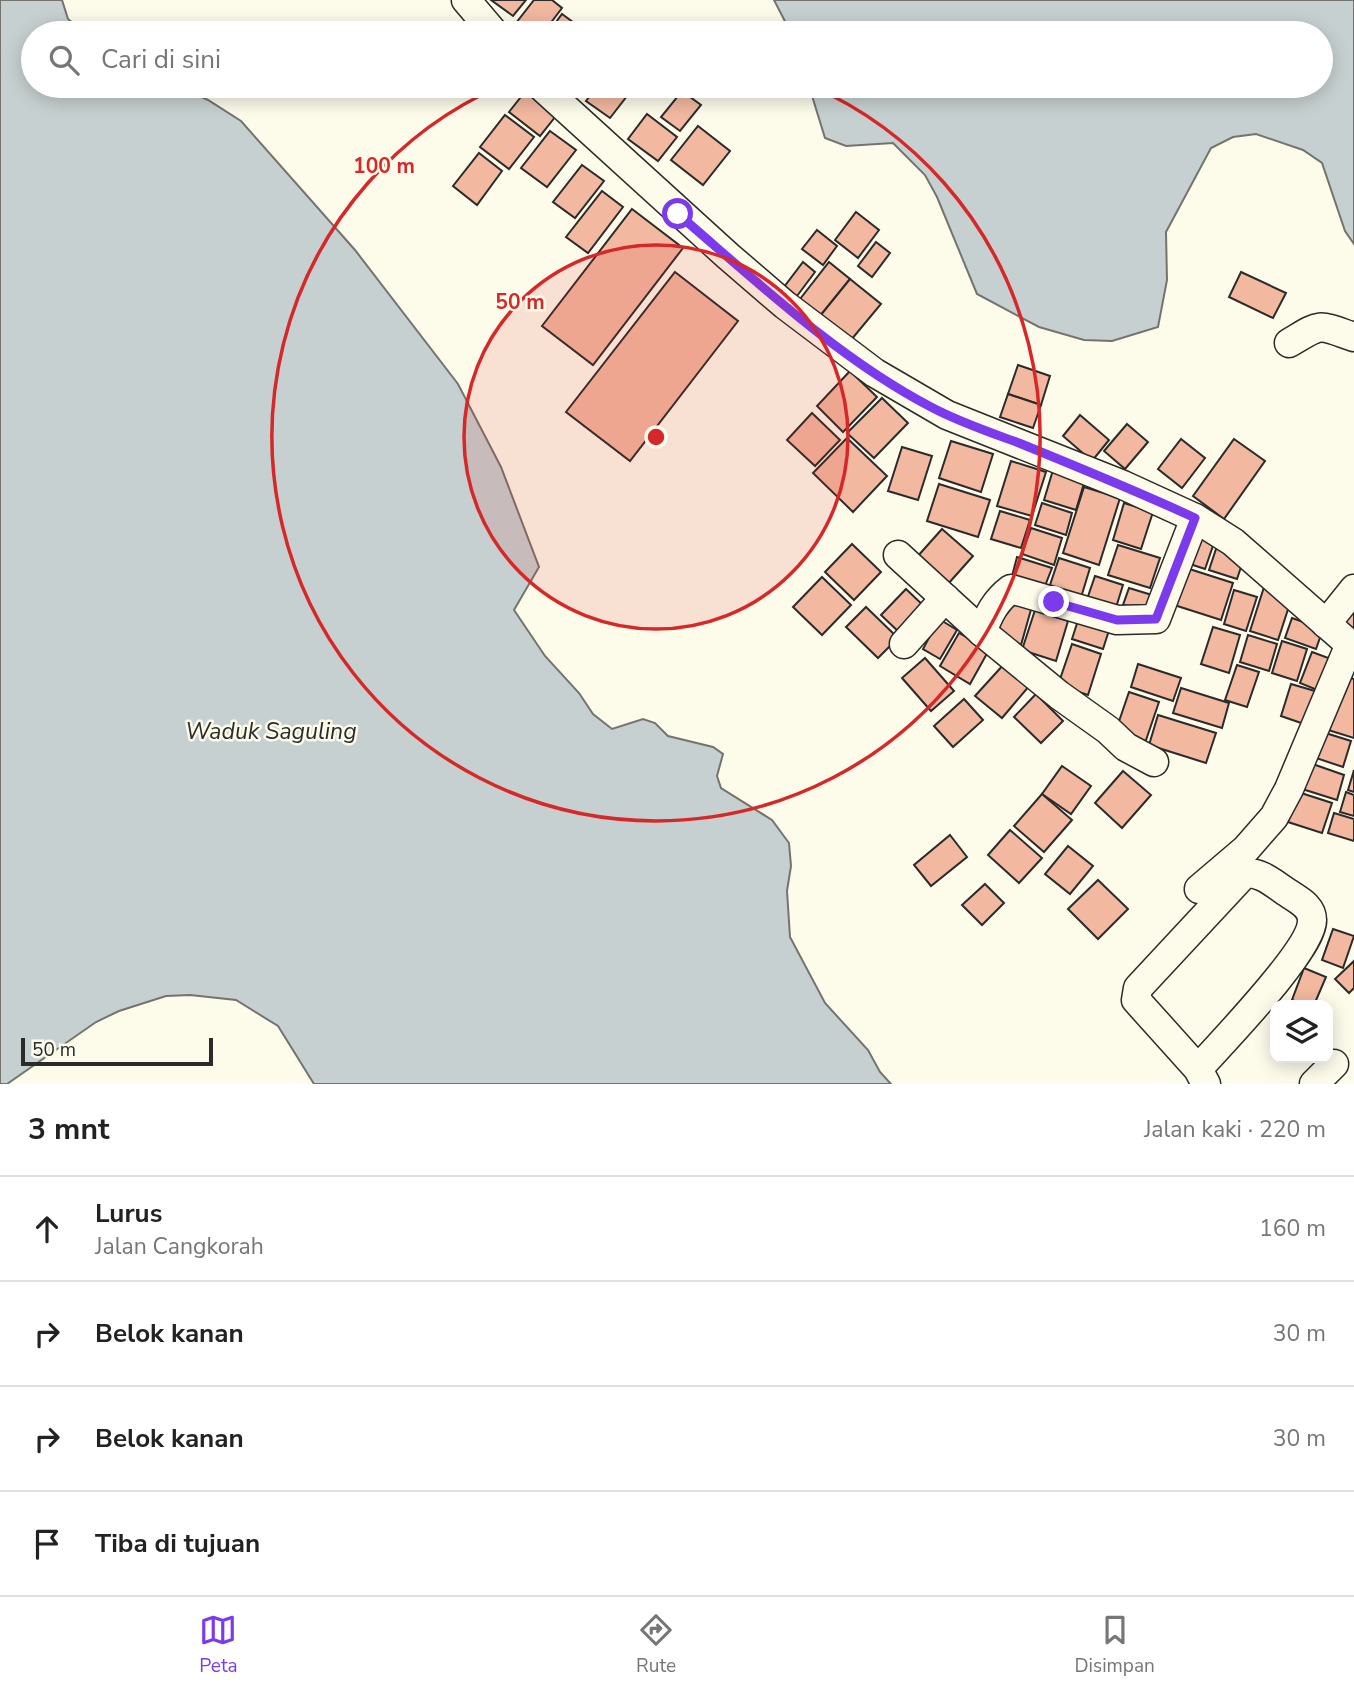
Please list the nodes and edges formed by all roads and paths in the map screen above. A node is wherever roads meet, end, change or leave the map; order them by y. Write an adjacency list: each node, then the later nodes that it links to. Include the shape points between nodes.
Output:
1 (466, 0): 2 (street)
2 (484, 21)
3 (554, 98): 6 (street, via 718,248 875,373 947,415)
4 (1354, 337): 5 (street, via 1323,325)
5 (1289, 344)
6 (1195, 518): 10 (street, via 1233,542); 11 (street, via 1156,619 1117,620 1011,589 992,608)
7 (898, 555): 9 (street)
8 (1354, 589): 10 (street)
9 (946, 598): 11 (street); 12 (street)
10 (1326, 624): 13 (street)
11 (982, 632): 14 (street, via 1126,747)
12 (904, 644)
13 (1352, 646): 15 (street, via 1274,817)
14 (1154, 762)
15 (1199, 889)
16 (1202, 1077): 16 (street, via 1136,1000 1138,988 1245,873 1256,872 1306,905 1313,917 1310,935)

